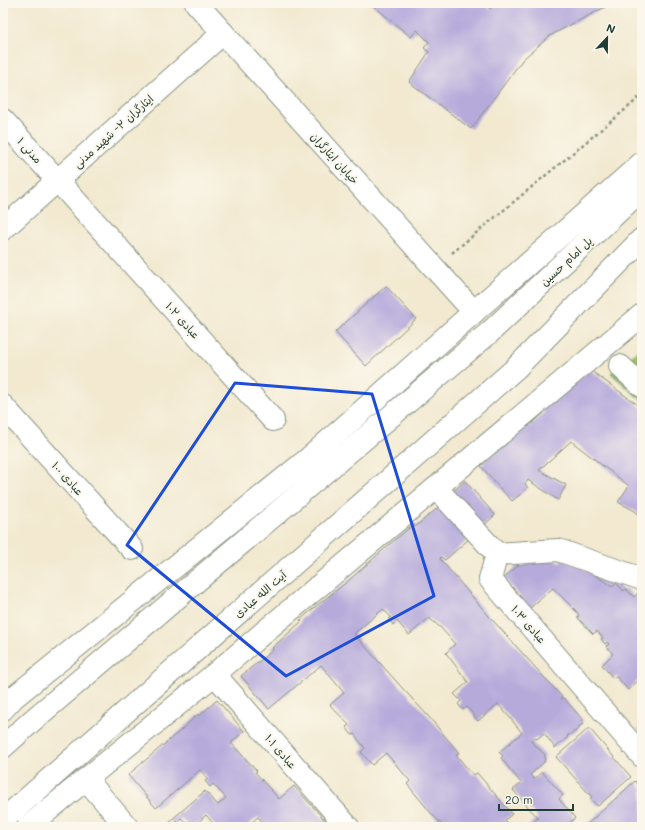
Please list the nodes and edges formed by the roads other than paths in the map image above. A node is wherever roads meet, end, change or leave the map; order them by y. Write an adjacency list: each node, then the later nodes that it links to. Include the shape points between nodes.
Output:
1 (196, 3): 2 (main road, خیابان ایثارگران)
2 (223, 33): 5 (main road, ایثارگران ۲- شهید مدنی); 9 (main road, خیابان ایثارگران)
3 (3, 120): 5 (main road, مدنی ۱)
4 (642, 163): 9 (main road)
5 (57, 180): 7 (main road, ایثارگران ۲- شهید مدنی); 14 (main road, عبادی ۱۰۲)
6 (642, 189): 21 (main road, پل امام حسین, via 490,332)
7 (3, 229)
8 (642, 240): 24 (main road, آیت الله عبادی, via 516,368)
9 (474, 312): 20 (main road, via 308,459 13,698)
10 (642, 315): 15 (main road)
11 (620, 366): 12 (main road)
12 (642, 386)
13 (3, 406): 16 (main road, عبادی ۱۰۰)
14 (273, 420)
15 (436, 488): 17 (main road); 19 (main road)
16 (132, 549)
17 (497, 554): 18 (main road, via 558,550); 22 (main road, عبادی ۱۰۳, via 490,579)
18 (642, 579)
19 (215, 675): 23 (main road); 27 (main road, عبادی ۱۰۱)
20 (3, 709)
21 (3, 747)
22 (642, 756)
23 (86, 779): 25 (main road); 26 (main road)
24 (3, 820)
25 (28, 827)
26 (127, 827)
27 (348, 827)

